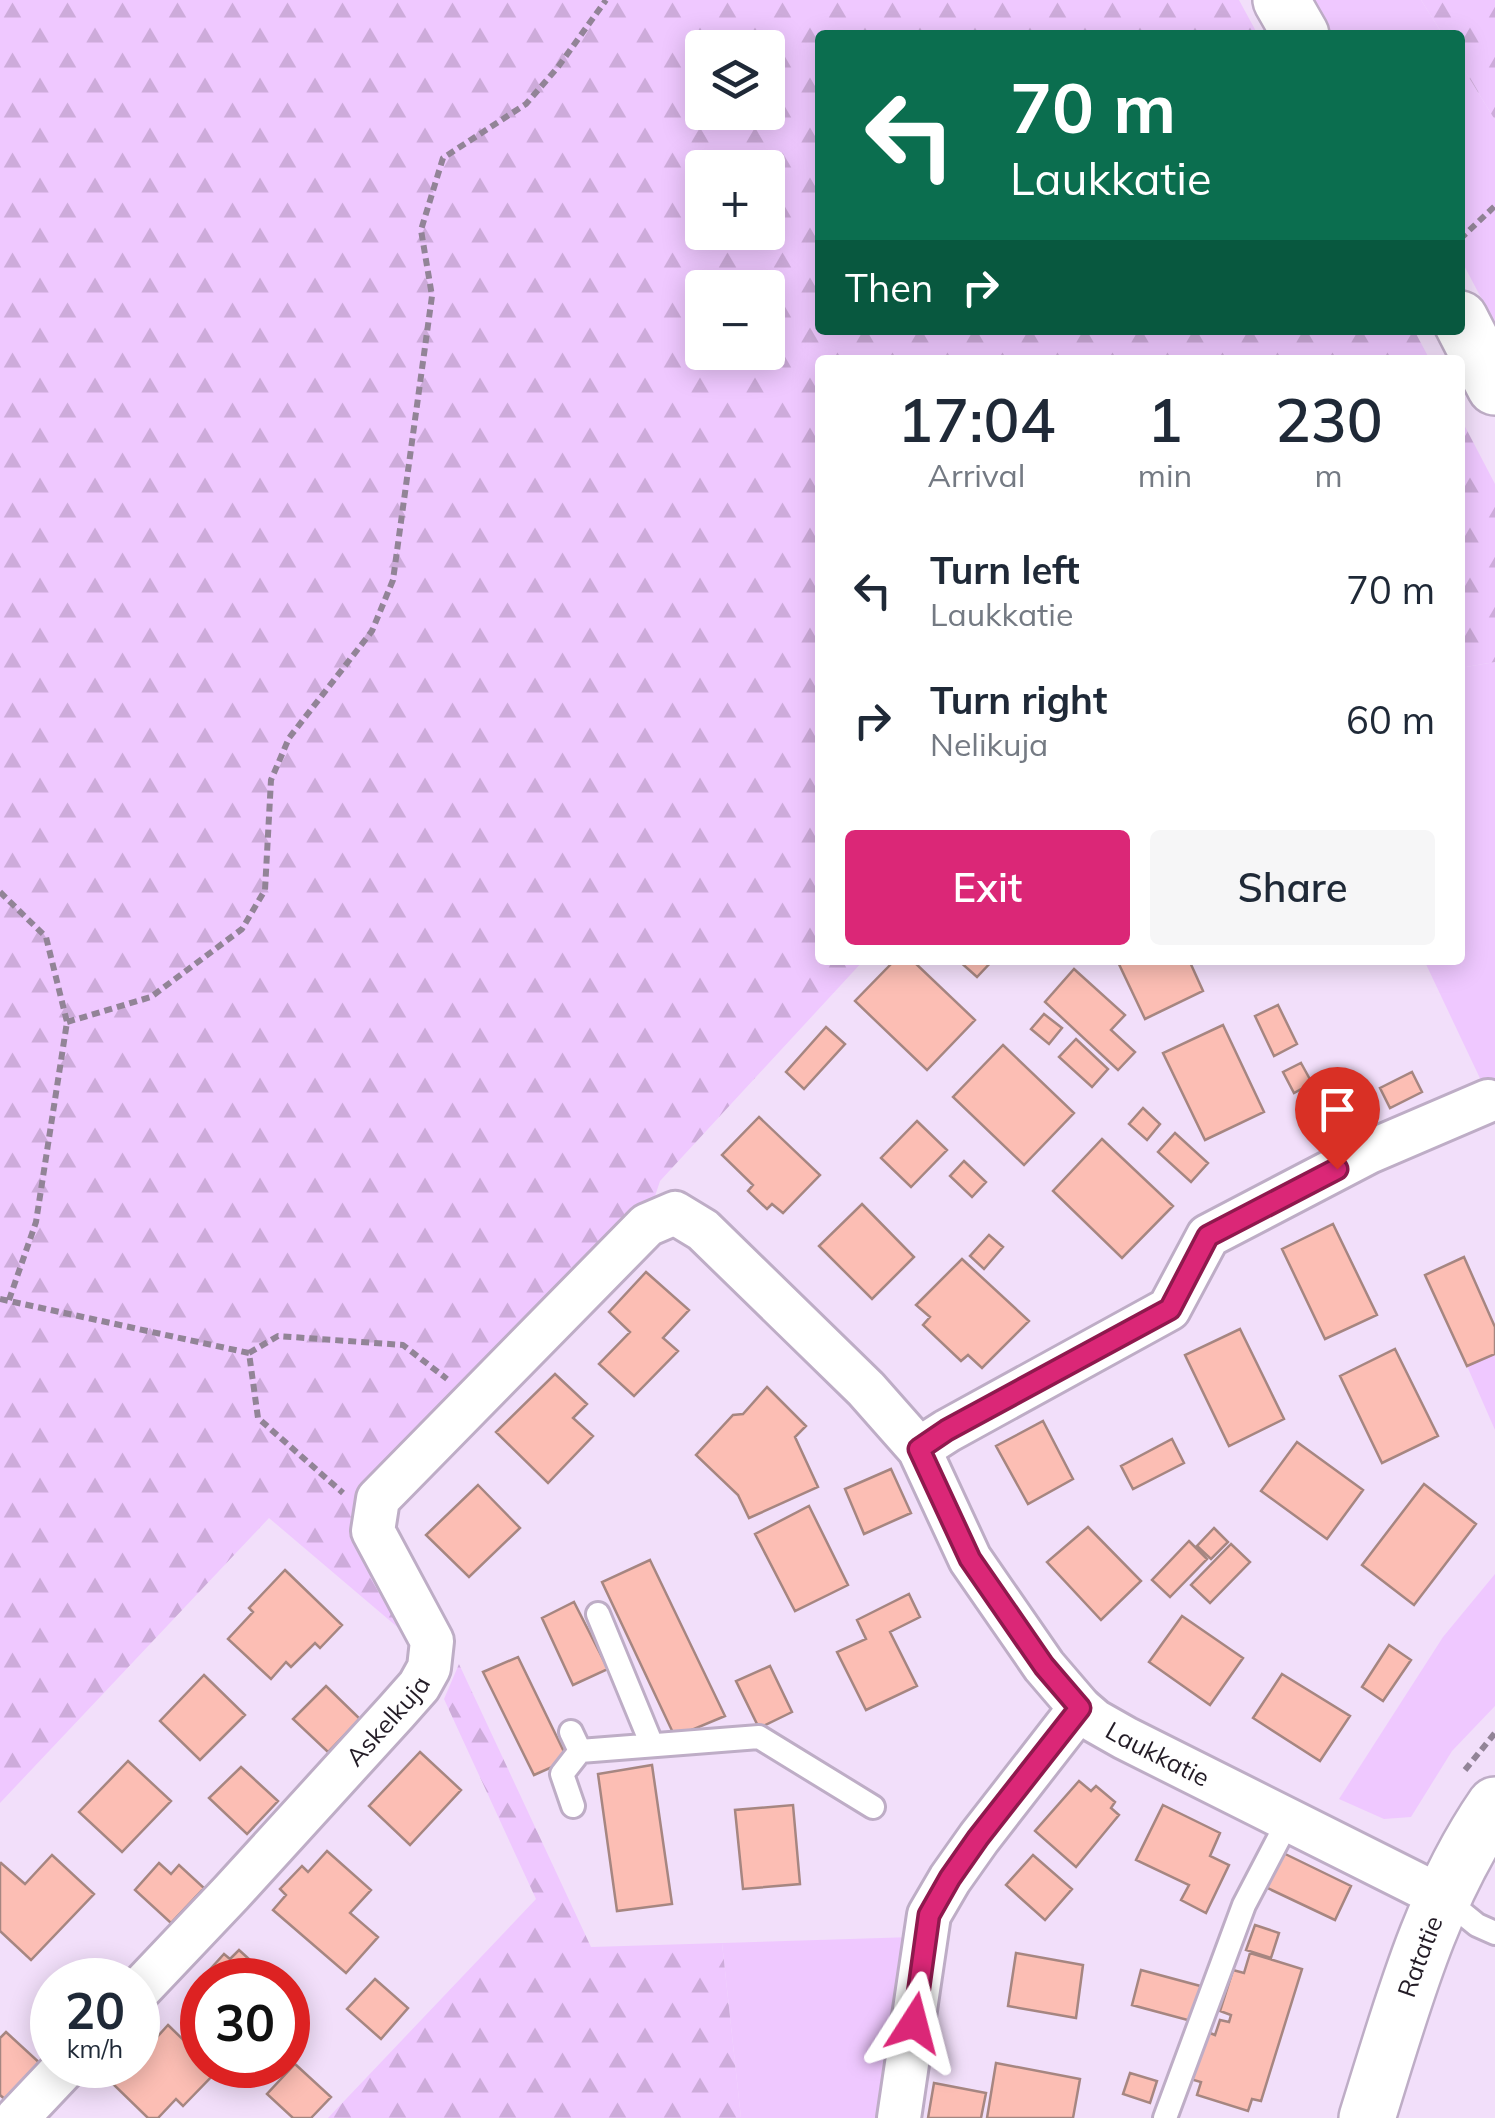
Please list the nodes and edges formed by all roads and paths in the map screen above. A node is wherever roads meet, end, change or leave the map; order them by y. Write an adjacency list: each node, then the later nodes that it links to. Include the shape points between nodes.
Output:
1 (606, 0): 9 (path, via 526,104 442,158 421,230 432,296 393,580 372,630 289,738 277,766 265,890 242,929 150,996)
2 (1281, 0): 3 (street)
3 (1298, 30)
4 (1495, 206): 5 (path)
5 (1465, 235)
6 (1465, 329): 7 (street)
7 (1495, 387)
8 (0, 892): 9 (path, via 46,937)
9 (67, 1022): 11 (path, via 36,1222)
10 (1488, 1100): 14 (street, via 1369,1152 1208,1236 1170,1309)
11 (4, 1300): 12 (path)
12 (249, 1352): 13 (path, via 278,1336 403,1346); 15 (path, via 258,1418)
13 (475, 1400): 14 (street, Laukkatie, via 647,1225 675,1213 703,1230 866,1388); 15 (street, via 378,1499)
14 (919, 1449): 17 (street, Laukkatie, via 970,1559)
15 (374, 1520): 25 (street, Askelkuja, via 372,1530 432,1642 429,1668)
16 (598, 1614): 18 (lane)
17 (1080, 1708): 22 (street, Laukkatie); 28 (street, via 978,1838 929,1915)
18 (652, 1746): 20 (lane, via 576,1742 562,1774); 21 (lane, via 759,1737)
19 (1495, 1805): 23 (street, Ratatie)
20 (574, 1806)
21 (872, 1807)
22 (1288, 1821): 23 (street, Laukkatie); 29 (lane, via 1244,1905)
23 (1442, 1897): 24 (lane); 30 (street, Ratatie)
24 (1495, 1934)
25 (160, 1968)
26 (46, 2088): 27 (street)
27 (17, 2118)
28 (898, 2118)
29 (1165, 2118)
30 (1366, 2118)

